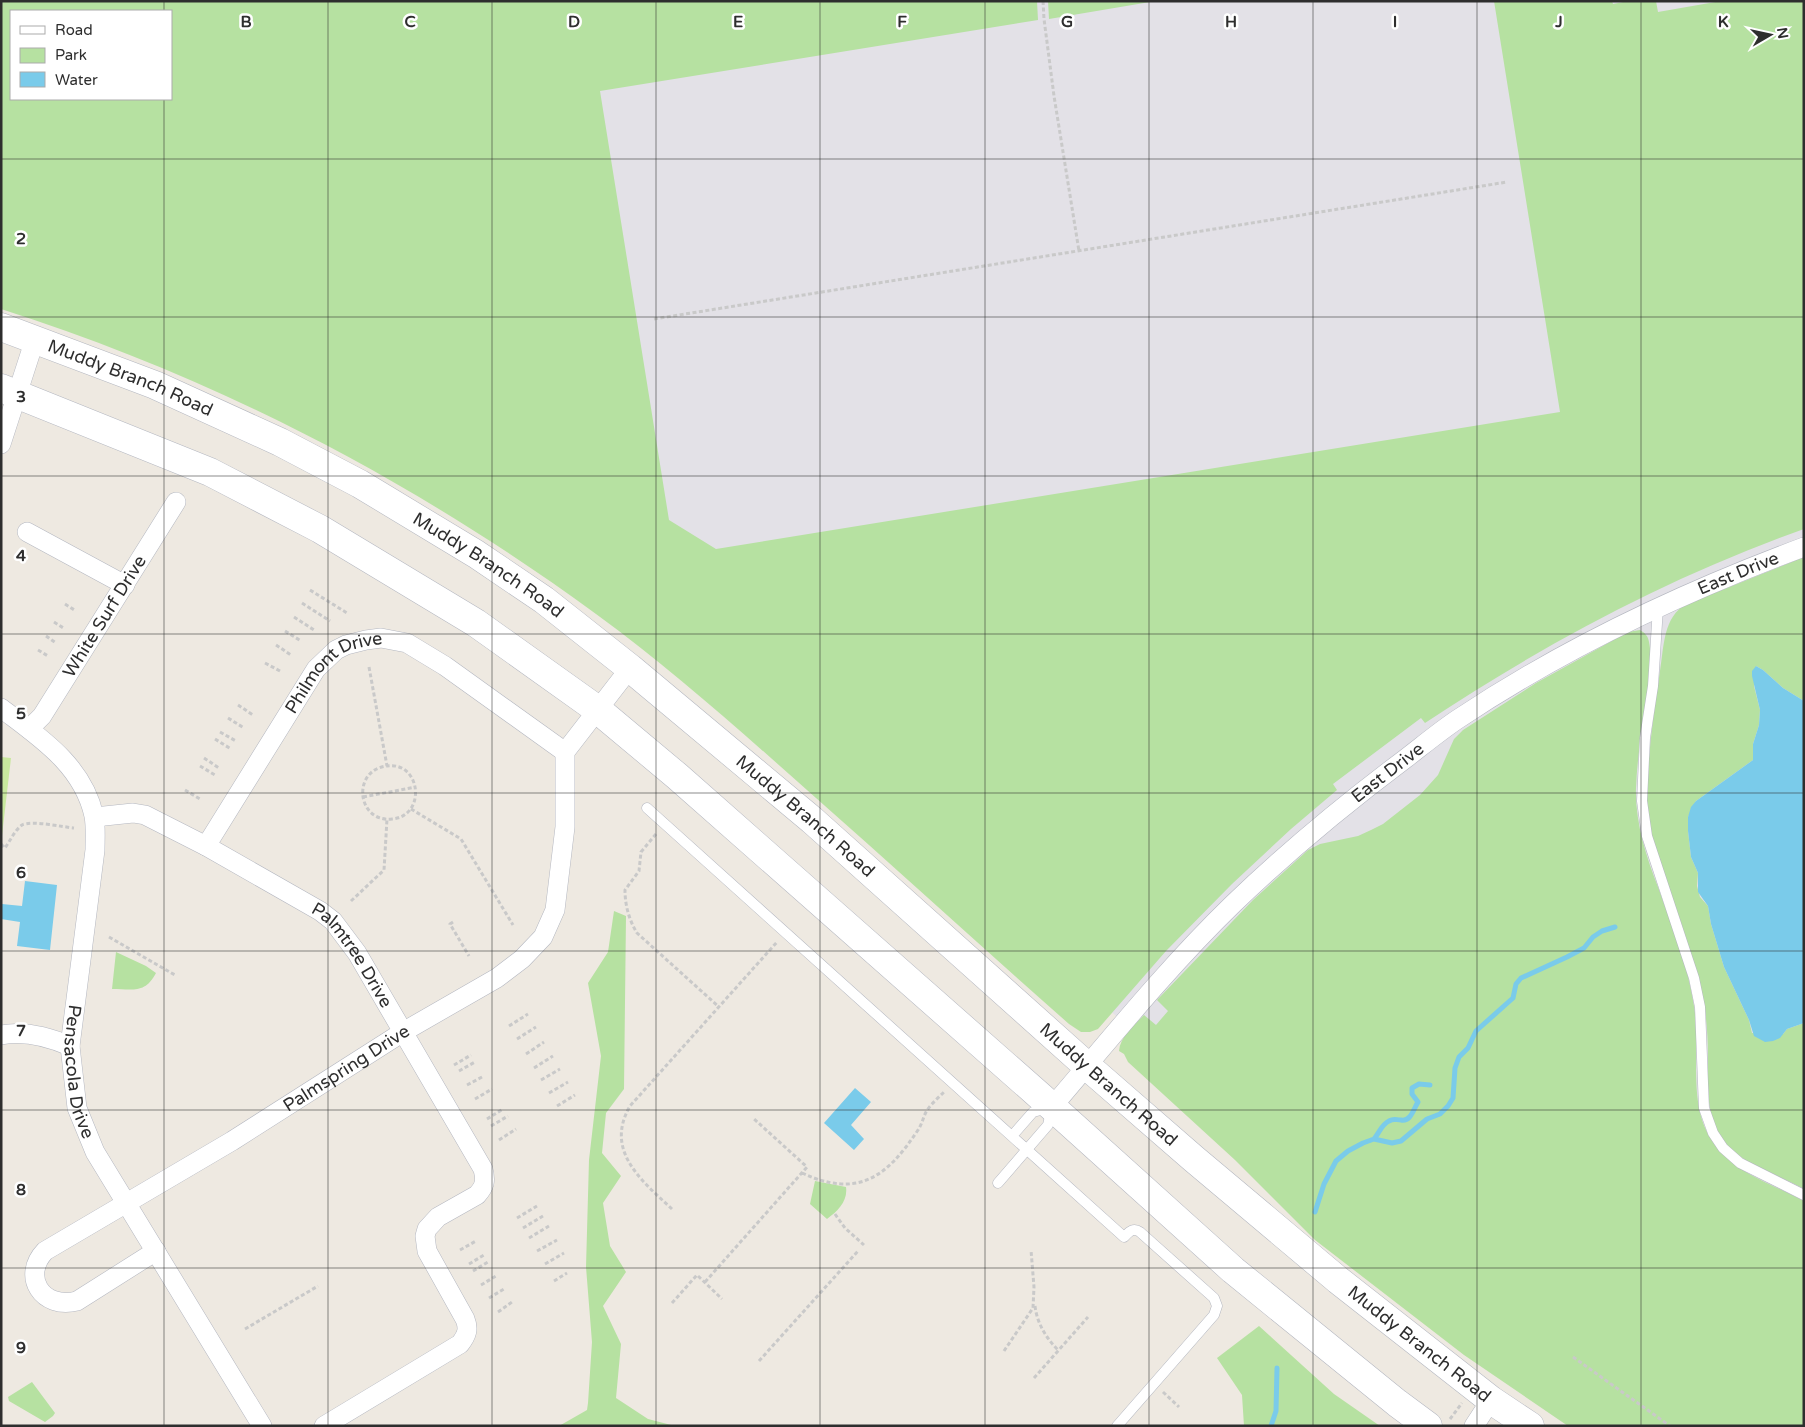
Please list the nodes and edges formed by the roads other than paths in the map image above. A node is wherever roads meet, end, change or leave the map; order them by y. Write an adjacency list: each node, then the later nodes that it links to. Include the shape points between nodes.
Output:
1 (1, 327): 2 (main road, Muddy Branch Road)
2 (35, 339): 3 (street); 10 (main road, Muddy Branch Road, via 164,390 280,442 360,484 476,554 544,600)
3 (10, 391): 4 (street); 12 (main road, via 210,472 320,528 476,623)
4 (1, 444)
5 (176, 502): 8 (street, White Surf Drive)
6 (27, 532): 8 (street)
7 (1804, 547): 9 (street, East Drive)
8 (124, 585): 13 (street, White Surf Drive, via 42,716)
9 (1658, 607): 21 (street, East Drive, via 1552,662 1457,720 1334,814 1232,905); 26 (lane, via 1642,801 1647,836 1694,978 1700,1007 1704,1108 1723,1148 1740,1163)
10 (630, 668): 12 (street); 21 (main road, Muddy Branch Road, via 812,820)
11 (1, 708): 13 (street, Pensacola Drive)
12 (598, 710): 14 (street); 22 (main road)
13 (29, 729): 16 (street, Pensacola Drive, via 58,752 78,777)
14 (565, 752): 17 (street, Philmont Drive, via 445,666 407,643 381,638 346,645 316,669); 18 (street, Palmspring Drive, via 565,827 555,910 543,937 497,978)
15 (647, 808): 23 (lane)
16 (94, 817): 17 (street, Palmtree Drive, via 132,813 145,815); 20 (street, Pensacola Drive, via 95,850)
17 (206, 846): 18 (street, Palmtree Drive, via 333,921)
18 (403, 1032): 27 (street, Palmspring Drive, via 232,1141); 33 (street, Palmtree Drive, via 485,1176 485,1184 477,1195 438,1217 425,1236 427,1251 465,1319 468,1331 460,1344)
19 (1, 1035): 20 (street, via 35,1035)
20 (70, 1046): 27 (street, Pensacola Drive, via 77,1108 95,1152)
21 (1087, 1066): 22 (street, East Drive); 29 (main road, Muddy Branch Road, via 1338,1280)
22 (1052, 1107): 23 (lane, via 1033,1112); 24 (lane, via 1048,1125); 30 (main road, via 1233,1270 1397,1403)
23 (1012, 1136): 24 (lane)
24 (1027, 1149): 25 (lane); 34 (lane, via 1124,1237 1134,1230 1140,1232 1216,1302 1214,1315)
25 (998, 1182)
26 (1804, 1195)
27 (127, 1203): 28 (street, Pensacola Drive); 28 (street, Palmspring Drive, via 39,1258 35,1275 43,1295 58,1303 76,1301)
28 (156, 1251): 32 (street, Pensacola Drive)
29 (1492, 1400): 31 (main road, Muddy Branch Road); 35 (street)
30 (1439, 1422)
31 (1518, 1423)
32 (262, 1426)
33 (324, 1426)
34 (1116, 1426)
35 (1474, 1426)

